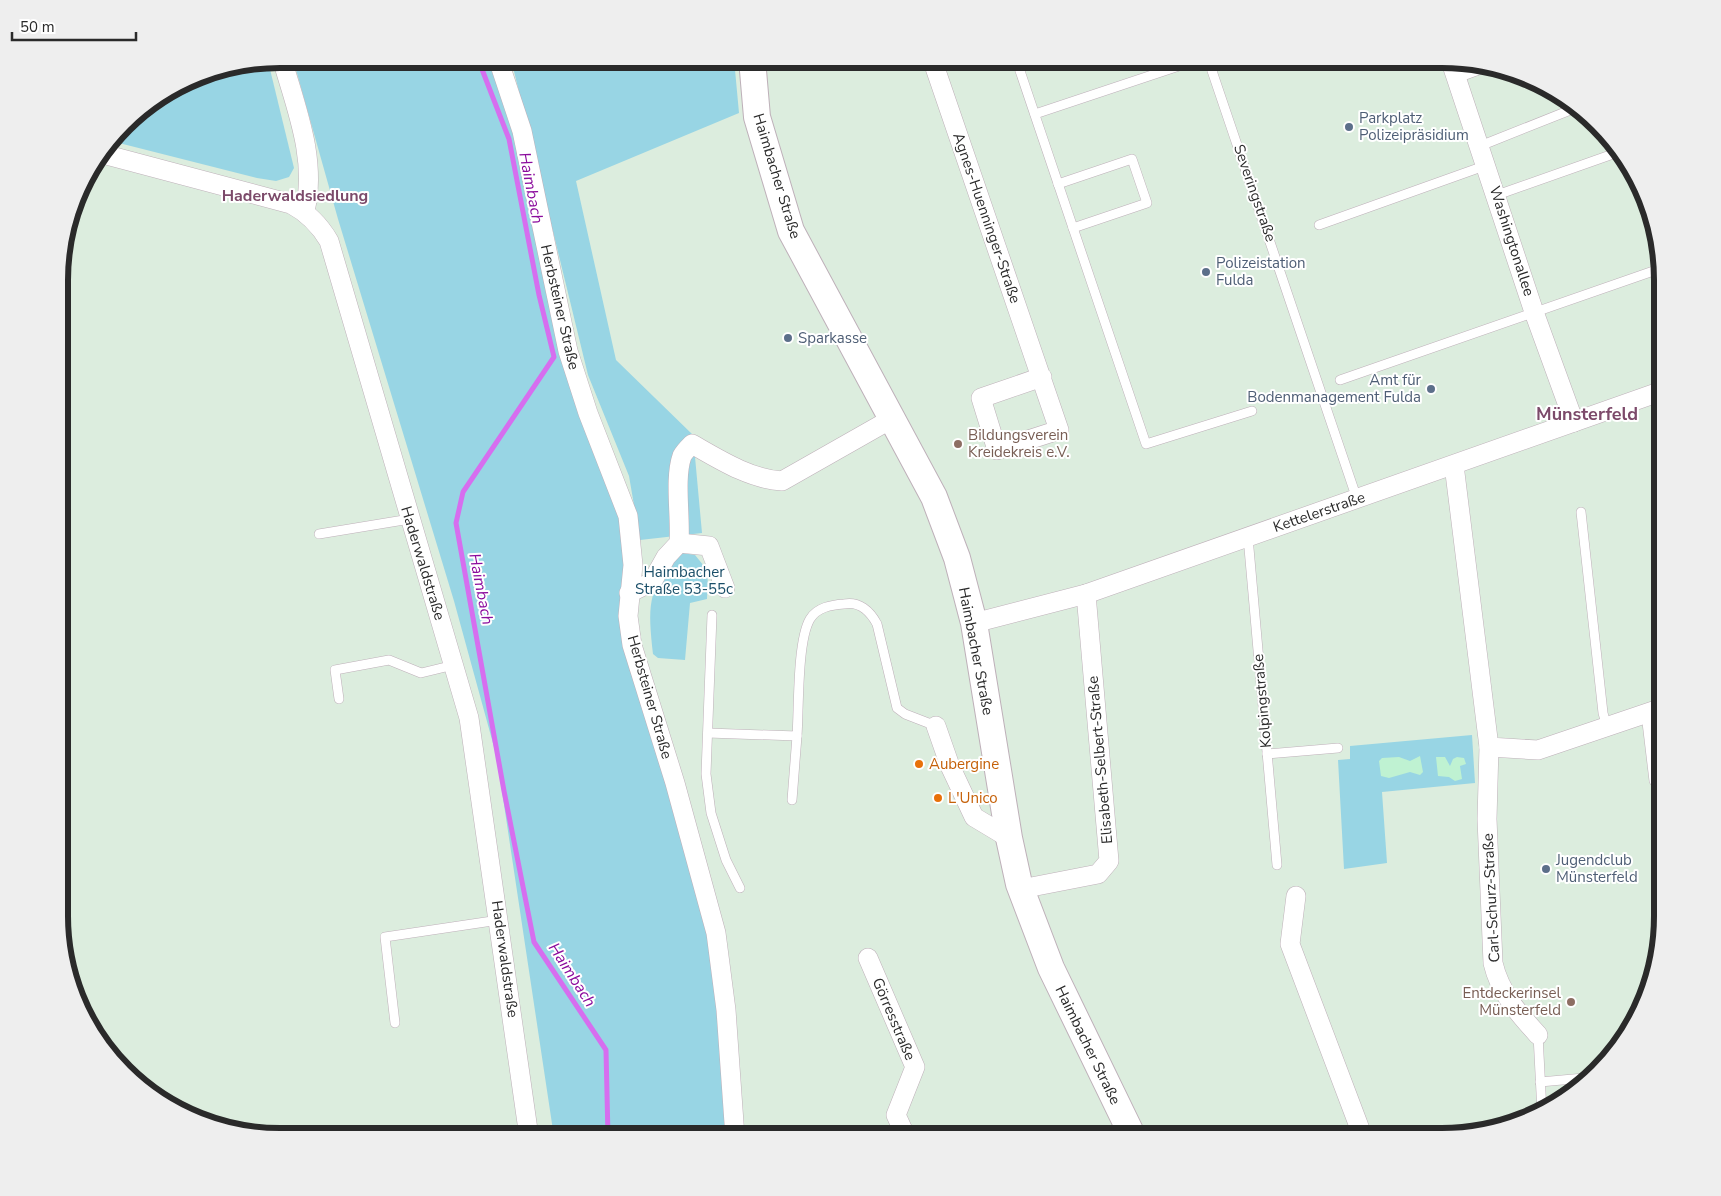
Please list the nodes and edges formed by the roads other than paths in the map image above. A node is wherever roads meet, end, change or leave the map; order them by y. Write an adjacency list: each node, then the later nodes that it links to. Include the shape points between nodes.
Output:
1 (284, 68): 19 (street, via 308,159 310,180)
2 (501, 68): 38 (street, Herbsteiner Straße, via 522,131 568,352 628,516 633,565)
3 (753, 68): 28 (main road, Haimbacher Straße, via 757,117 791,232)
4 (935, 68): 24 (street, Agnes-Huenninger-Straße)
5 (1019, 68): 12 (lane)
6 (1173, 68): 12 (lane)
7 (1211, 68): 31 (lane, Severingstraße)
8 (1453, 68): 10 (street, Washingtonallee)
9 (1477, 71): 10 (lane)
10 (1457, 78): 13 (street, Washingtonallee)
11 (1569, 110): 13 (lane)
12 (1034, 114): 17 (lane)
13 (1480, 146): 16 (street, Washingtonallee)
14 (1612, 154): 18 (lane)
15 (108, 155): 19 (street, Haderwaldstraße, via 276,199)
16 (1487, 165): 18 (street, Washingtonallee); 20 (lane)
17 (1058, 184): 21 (lane); 21 (lane, via 1132,159 1147,203)
18 (1497, 195): 23 (street, Washingtonallee)
19 (305, 211): 33 (street, Haderwaldstraße, via 329,241)
20 (1319, 224)
21 (1073, 228): 27 (lane, via 1146,444)
22 (1653, 271): 23 (lane)
23 (1534, 312): 25 (lane); 29 (street, Washingtonallee)
24 (1042, 376): 24 (street, Agnes-Huenninger-Straße, via 1059,430 997,450 981,398)
25 (1340, 380)
26 (1654, 394): 29 (street, Kettelerstraße)
27 (1252, 410)
28 (893, 418): 36 (street, via 782,481 765,480 692,444 682,454 678,473); 41 (main road, Haimbacher Straße, via 934,497 957,558)
29 (1574, 422): 30 (street, Kettelerstraße)
30 (1454, 464): 31 (street, Kettelerstraße); 49 (street, Carl-Schurz-Straße)
31 (1357, 499): 35 (street, Kettelerstraße)
32 (1581, 512): 46 (lane)
33 (410, 519): 34 (lane); 42 (street, Haderwaldstraße)
34 (319, 534)
35 (1248, 537): 39 (street, Kettelerstraße); 51 (lane, Kolpingstraße)
36 (679, 543): 37 (street, via 709,546); 38 (street, via 666,557 652,582)
37 (725, 588)
38 (629, 593): 67 (street, Herbsteiner Straße, via 632,644 716,933 726,1010)
39 (1086, 594): 41 (street, Kettelerstraße); 57 (street, Elisabeth-Selbert-Straße, via 1109,861 1098,874)
40 (712, 615): 47 (lane)
41 (974, 623): 54 (main road, Haimbacher Straße)
42 (454, 665): 43 (lane, via 421,673 389,660 336,670); 59 (street, Haderwaldstraße, via 469,718)
43 (339, 699)
44 (1654, 711): 46 (street); 52 (lane)
45 (936, 726): 48 (lane, via 897,708 877,624 870,611 850,603 826,606 811,618 804,640); 54 (street, via 974,817)
46 (1607, 727): 49 (street, via 1538,750)
47 (708, 733): 48 (lane); 56 (lane, via 706,774 711,813 726,860)
48 (797, 736): 53 (lane)
49 (1490, 747): 62 (street, Carl-Schurz-Straße, via 1487,819 1493,963 1498,984 1511,1005)
50 (1338, 748): 51 (lane)
51 (1267, 754): 55 (lane, Kolpingstraße)
52 (1654, 781)
53 (792, 800)
54 (1009, 838): 57 (main road, Haimbacher Straße)
55 (1277, 865)
56 (740, 888)
57 (1021, 889): 69 (main road, Haimbacher Straße, via 1051,968)
58 (1296, 896): 70 (street, via 1290,944)
59 (499, 920): 61 (lane, via 385,937); 66 (street, Haderwaldstraße)
60 (868, 958): 68 (street, Görresstraße, via 915,1067 896,1115)
61 (395, 1023)
62 (1538, 1035): 64 (lane)
63 (1578, 1079): 64 (lane)
64 (1540, 1082): 65 (lane)
65 (1541, 1103)
66 (528, 1128)
67 (734, 1128)
68 (902, 1128)
69 (1129, 1128)
70 (1360, 1128)

